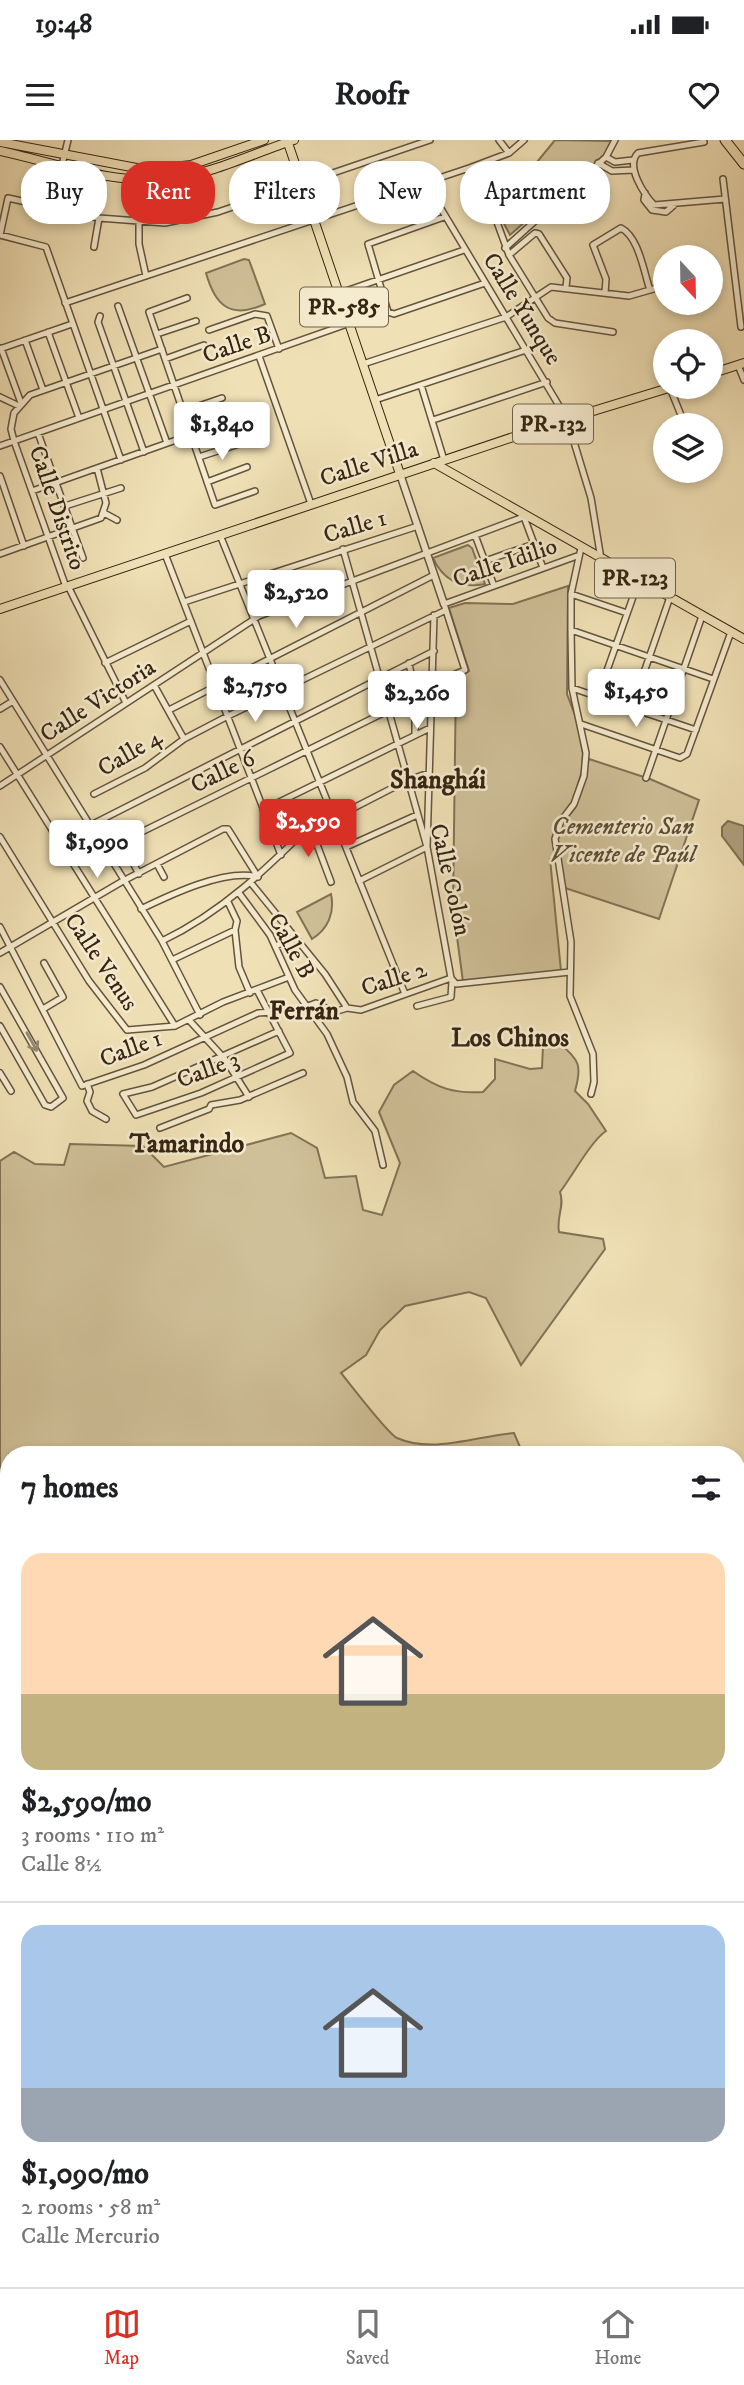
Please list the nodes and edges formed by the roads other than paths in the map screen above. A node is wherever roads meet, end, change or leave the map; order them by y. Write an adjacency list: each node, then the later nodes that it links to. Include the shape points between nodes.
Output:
1 (68, 140): 15 (street)
2 (264, 140): 20 (main road, via 170,169)
3 (430, 140): 21 (street)
4 (499, 140): 12 (street)
5 (524, 140): 12 (street)
6 (615, 140): 13 (street)
7 (725, 140): 19 (highway)
8 (290, 141): 16 (main road, PR-585); 24 (main road, via 169,179)
9 (0, 142): 15 (main road)
10 (704, 142): 14 (street, via 638,153)
11 (0, 151): 15 (main road)
12 (509, 153): 17 (street)
13 (606, 157): 14 (street, via 615,162); 18 (street)
14 (633, 160): 23 (street)
15 (63, 161)
16 (296, 161)
17 (487, 161)
18 (601, 161)
19 (744, 164)
20 (107, 166)
21 (340, 170)
22 (610, 170): 23 (street)
23 (634, 170): 26 (street, via 654,205)
24 (107, 175)
25 (723, 179): 26 (street)
26 (725, 199): 58 (street)
27 (21, 201): 36 (street, via 8,198)
28 (446, 222): 39 (street, Calle Yunque)
29 (98, 224): 37 (street)
30 (139, 224): 41 (street)
31 (302, 224): 41 (street)
32 (315, 224): 47 (main road, PR-585)
33 (423, 224): 42 (street, via 370,243)
34 (497, 224): 38 (street)
35 (531, 224): 38 (street)
36 (0, 235): 51 (street, via 46,247)
37 (94, 247)
38 (505, 248): 40 (street)
39 (464, 250): 42 (street); 43 (street, Calle Yunque)
40 (509, 255): 44 (street, via 539,233 567,278); 49 (street)
41 (146, 276): 51 (street)
42 (378, 280): 43 (street, via 392,314); 47 (street)
43 (485, 284): 54 (street, Calle Yunque)
44 (566, 287): 48 (street); 49 (street, via 551,287)
45 (653, 289): 46 (street)
46 (650, 290): 48 (street, via 629,296); 48 (street, via 636,248 627,230 621,228 593,245 606,279)
47 (340, 293): 56 (main road, PR-585)
48 (605, 293)
49 (534, 296): 54 (street); 61 (street, via 555,323)
50 (187, 298): 62 (street, via 149,312)
51 (65, 303): 57 (street)
52 (118, 306): 70 (street)
53 (100, 316): 74 (street, via 98,322)
54 (506, 317): 68 (street, Calle Yunque); 72 (street)
55 (196, 321): 62 (street)
56 (350, 323): 67 (street, Calle B); 72 (main road, PR-585)
57 (72, 324): 60 (street); 76 (street)
58 (741, 327)
59 (209, 330): 67 (street, via 255,314 267,316)
60 (48, 332): 63 (street); 79 (street)
61 (613, 332)
62 (157, 334): 66 (street)
63 (25, 340): 65 (street); 82 (street)
64 (204, 345): 71 (street)
65 (1, 348): 89 (street)
66 (162, 349): 70 (street); 71 (street)
67 (279, 349): 69 (street, Calle B)
68 (526, 350): 78 (street, Calle Yunque); 81 (street)
69 (259, 356): 80 (street, Calle B); 117 (street)
70 (137, 358): 74 (street); 84 (street)
71 (166, 359): 80 (street)
72 (363, 364): 87 (main road, PR-585)
73 (741, 364): 75 (main road); 77 (street)
74 (114, 366): 76 (street); 88 (street)
75 (723, 370)
76 (90, 374): 79 (street); 90 (street)
77 (744, 380)
78 (547, 382): 93 (street, Calle Yunque); 94 (street)
79 (66, 383): 82 (street); 92 (street)
80 (174, 385): 84 (street, Calle B); 91 (street)
81 (421, 385): 87 (street); 94 (street)
82 (43, 390): 89 (street)
83 (653, 393): 93 (main road, Calle Villa / PR-132)
84 (150, 394): 88 (street, Calle B); 99 (street)
85 (0, 397): 89 (street)
86 (222, 398): 91 (street)
87 (375, 400): 109 (main road, PR-585)
88 (126, 402): 90 (street, Calle B); 102 (street)
89 (20, 405): 98 (street, via 11,422)
90 (102, 410): 92 (street, Calle B); 104 (street)
91 (184, 411): 97 (street)
92 (79, 418): 96 (street, Calle B)
93 (567, 419): 105 (main road, Calle Villa / PR-132); 135 (street, Calle Yunque, via 588,485)
94 (433, 420): 105 (street)
95 (230, 421): 97 (street)
96 (38, 433): 98 (street, Calle B); 111 (street)
97 (191, 435): 99 (street); 103 (street)
98 (14, 441): 101 (street, Calle B); 114 (street, Calle Distrito)
99 (167, 443): 102 (street)
100 (239, 444): 103 (street)
101 (0, 446)
102 (144, 452): 104 (street)
103 (199, 457): 112 (street)
104 (121, 460): 108 (street)
105 (444, 460): 106 (main road, Calle Villa / PR-132)
106 (434, 463): 109 (main road, Calle Villa); 120 (main road, PR-123)
107 (247, 467): 112 (street)
108 (97, 468): 111 (street); 116 (street)
109 (400, 474): 117 (main road, Calle Villa); 122 (street, PR-585)
110 (0, 476): 128 (street)
111 (55, 482): 114 (street); 118 (street)
112 (207, 482): 115 (street, via 215,505)
113 (121, 488): 116 (street)
114 (32, 491): 126 (street, Calle Distrito)
115 (255, 491)
116 (105, 493): 118 (street); 119 (street)
117 (311, 504): 125 (main road, Calle Villa)
118 (65, 506): 123 (street)
119 (104, 513): 121 (street); 123 (street)
120 (525, 517): 124 (street, Calle Victoria); 127 (street); 131 (main road, PR-123)
121 (117, 520)
122 (418, 526): 129 (street, Calle 1); 130 (street, PR-585)
123 (73, 528): 126 (street); 134 (street)
124 (475, 535): 130 (street, Calle Victoria); 136 (street)
125 (219, 536): 133 (main road, Calle Villa); 141 (street)
126 (48, 537): 128 (street); 142 (street, Calle Distrito)
127 (534, 544): 136 (street); 137 (street)
128 (24, 546): 132 (street)
129 (343, 549): 139 (street, Calle Colón); 141 (street, Calle 1)
130 (426, 551): 138 (street, PR-585); 139 (street, Calle Victoria)
131 (579, 552): 135 (main road, PR-123); 137 (street, Calle Idilio); 144 (street)
132 (0, 554)
133 (165, 554): 142 (main road, Calle Villa); 146 (street)
134 (83, 558)
135 (601, 559): 140 (main road, PR-123)
136 (485, 561): 143 (street)
137 (543, 569): 143 (street, Calle Idilio)
138 (434, 575): 147 (street, PR-585); 149 (street)
139 (352, 579): 149 (street, Calle Colón); 153 (street, Calle Victoria)
140 (639, 580): 145 (main road, PR-123); 150 (street)
141 (238, 583): 146 (street, Calle 1); 153 (street)
142 (67, 586): 148 (main road, Calle Villa); 164 (street, Calle Distrito)
143 (494, 586): 147 (street, Calle Idilio)
144 (571, 594): 150 (street); 155 (street)
145 (670, 597): 152 (main road, PR-123); 162 (street)
146 (184, 602): 154 (street)
147 (445, 607): 151 (street, Calle 4); 172 (street, Calle 6, via 465,670)
148 (0, 609)
149 (360, 612): 158 (street, Calle Colón); 163 (street)
150 (626, 613): 159 (street)
151 (434, 615): 158 (street, Calle 4); 160 (street)
152 (702, 616): 156 (main road, PR-123); 166 (street)
153 (253, 619): 161 (street, Calle Victoria); 163 (street)
154 (191, 621): 161 (street); 164 (street)
155 (571, 629): 159 (street); 174 (street)
156 (731, 632): 157 (main road, PR-123); 168 (street)
157 (744, 639)
158 (370, 644): 167 (street, Calle Colón); 173 (street, Calle 4)
159 (616, 645): 162 (street); 176 (street)
160 (434, 651): 165 (street); 172 (street)
161 (203, 652): 170 (street, Calle Victoria); 171 (street)
162 (650, 657): 166 (street); 179 (street)
163 (269, 658): 171 (street); 173 (street)
164 (105, 663): 178 (street, Calle Distrito)
165 (410, 663): 167 (street); 175 (street)
166 (683, 668): 168 (street); 185 (street)
167 (379, 678): 182 (street, Calle Colón); 184 (street)
168 (713, 678): 188 (street)
169 (0, 680): 177 (street)
170 (155, 685): 178 (street, Calle Victoria); 181 (street)
171 (216, 685): 181 (street); 183 (street)
172 (432, 687): 175 (street, Calle 6); 187 (street)
173 (281, 688): 183 (street, Calle 4); 184 (street)
174 (572, 688): 176 (street); 186 (street)
175 (415, 696): 182 (street, Calle 6); 189 (street)
176 (598, 696): 179 (street)
177 (13, 701): 180 (street); 196 (street)
178 (126, 703): 196 (street, Calle Victoria)
179 (632, 707): 185 (street)
180 (0, 709)
181 (169, 710): 190 (street)
182 (389, 710): 191 (street, Calle Colón); 195 (street, Calle 6)
183 (226, 717): 190 (street, Calle 4); 193 (street)
184 (293, 720): 193 (street); 195 (street)
185 (666, 720): 188 (street); 194 (street)
186 (581, 724): 194 (street); 239 (street, via 584,776 555,839 571,942)
187 (430, 728): 189 (street); 197 (street)
188 (696, 730): 194 (street, via 687,754 680,758)
189 (415, 734): 191 (street)
190 (184, 739): 204 (street, Calle 4, via 145,768)
191 (398, 742): 201 (street, Calle Colón); 202 (street)
192 (0, 747): 198 (street)
193 (238, 748): 200 (street); 209 (street)
194 (656, 750): 199 (street)
195 (307, 751): 200 (street, Calle 6); 202 (street)
196 (47, 756): 198 (street, Calle Victoria); 209 (street)
197 (429, 773): 201 (street); 213 (street)
198 (17, 775): 203 (street, Calle Victoria); 226 (street)
199 (646, 778)
200 (250, 779): 206 (street); 214 (street, Calle 6)
201 (408, 780): 207 (street, Calle Colón); 208 (street)
202 (320, 783): 205 (street); 206 (street)
203 (0, 786)
204 (94, 794)
205 (329, 807): 208 (street); 210 (street)
206 (263, 810): 215 (street)
207 (417, 815): 212 (street); 213 (street, Calle Colón)
208 (334, 818): 212 (street)
209 (91, 825): 214 (street)
210 (310, 826): 215 (street); 223 (street)
211 (0, 837): 229 (street, Calle Venus)
212 (346, 847): 222 (street)
213 (428, 847): 222 (street); 241 (street, Calle Colón)
214 (105, 850): 221 (street)
215 (281, 855): 220 (street)
216 (133, 863): 218 (street)
217 (157, 864): 218 (street); 219 (street); 220 (street, via 226,828)
218 (139, 874): 221 (street)
219 (164, 877)
220 (258, 877): 224 (street); 228 (street, via 222,879)
221 (123, 881): 226 (street); 228 (street)
222 (359, 881): 245 (street)
223 (331, 882)
224 (251, 883): 225 (street); 232 (street)
225 (239, 893): 227 (street); 234 (street, Calle B)
226 (93, 899): 229 (street); 254 (street)
227 (230, 900): 231 (street, via 238,923); 233 (street)
228 (141, 909): 233 (street)
229 (52, 922): 235 (street); 254 (street, Calle Venus, via 127,1031)
230 (0, 927): 235 (street)
231 (235, 930): 237 (street); 244 (street, via 239,967)
232 (293, 937): 234 (street); 248 (street)
233 (162, 942): 237 (street)
234 (276, 946): 240 (street, Calle B)
235 (12, 948): 236 (street); 249 (street)
236 (0, 953)
237 (172, 960): 251 (street)
238 (44, 962): 249 (street, via 63,997)
239 (570, 972): 241 (street, Calle 2, via 456,984); 263 (street, via 571,1001 593,1054)
240 (289, 977): 243 (street); 246 (street, Calle B)
241 (452, 979): 245 (street, Calle 2); 247 (street, via 451,997)
242 (0, 987): 253 (street, one-way to 253, via 63,1098 51,1107 45,1105)
243 (257, 990): 244 (street); 250 (street)
244 (250, 993): 251 (street)
245 (405, 994): 248 (street, Calle 2, via 362,1010)
246 (306, 1006): 248 (street, Calle 2, via 321,1003 334,1012); 250 (street, Calle 1); 267 (street, Calle B, via 331,1042 354,1102 375,1131)
247 (417, 1006)
248 (347, 1008)
249 (43, 1009): 261 (street)
250 (270, 1012): 255 (street); 256 (street, Calle 1)
251 (200, 1015): 252 (street)
252 (189, 1020): 254 (street); 256 (street)
253 (0, 1026)
254 (175, 1026)
255 (279, 1031): 257 (street); 260 (street, Calle 3, via 290,1053)
256 (204, 1038): 257 (street); 261 (street, Calle 1)
257 (222, 1056): 260 (street); 260 (street, Calle 3, via 152,1087 123,1094 136,1115)
258 (0, 1073): 262 (street)
259 (303, 1073): 264 (street)
260 (237, 1077): 264 (street)
261 (85, 1085): 265 (street, via 92,1111)
262 (11, 1091)
263 (591, 1094)
264 (249, 1097): 266 (street, via 211,1105)
265 (106, 1119)
266 (160, 1128)
267 (383, 1165)

